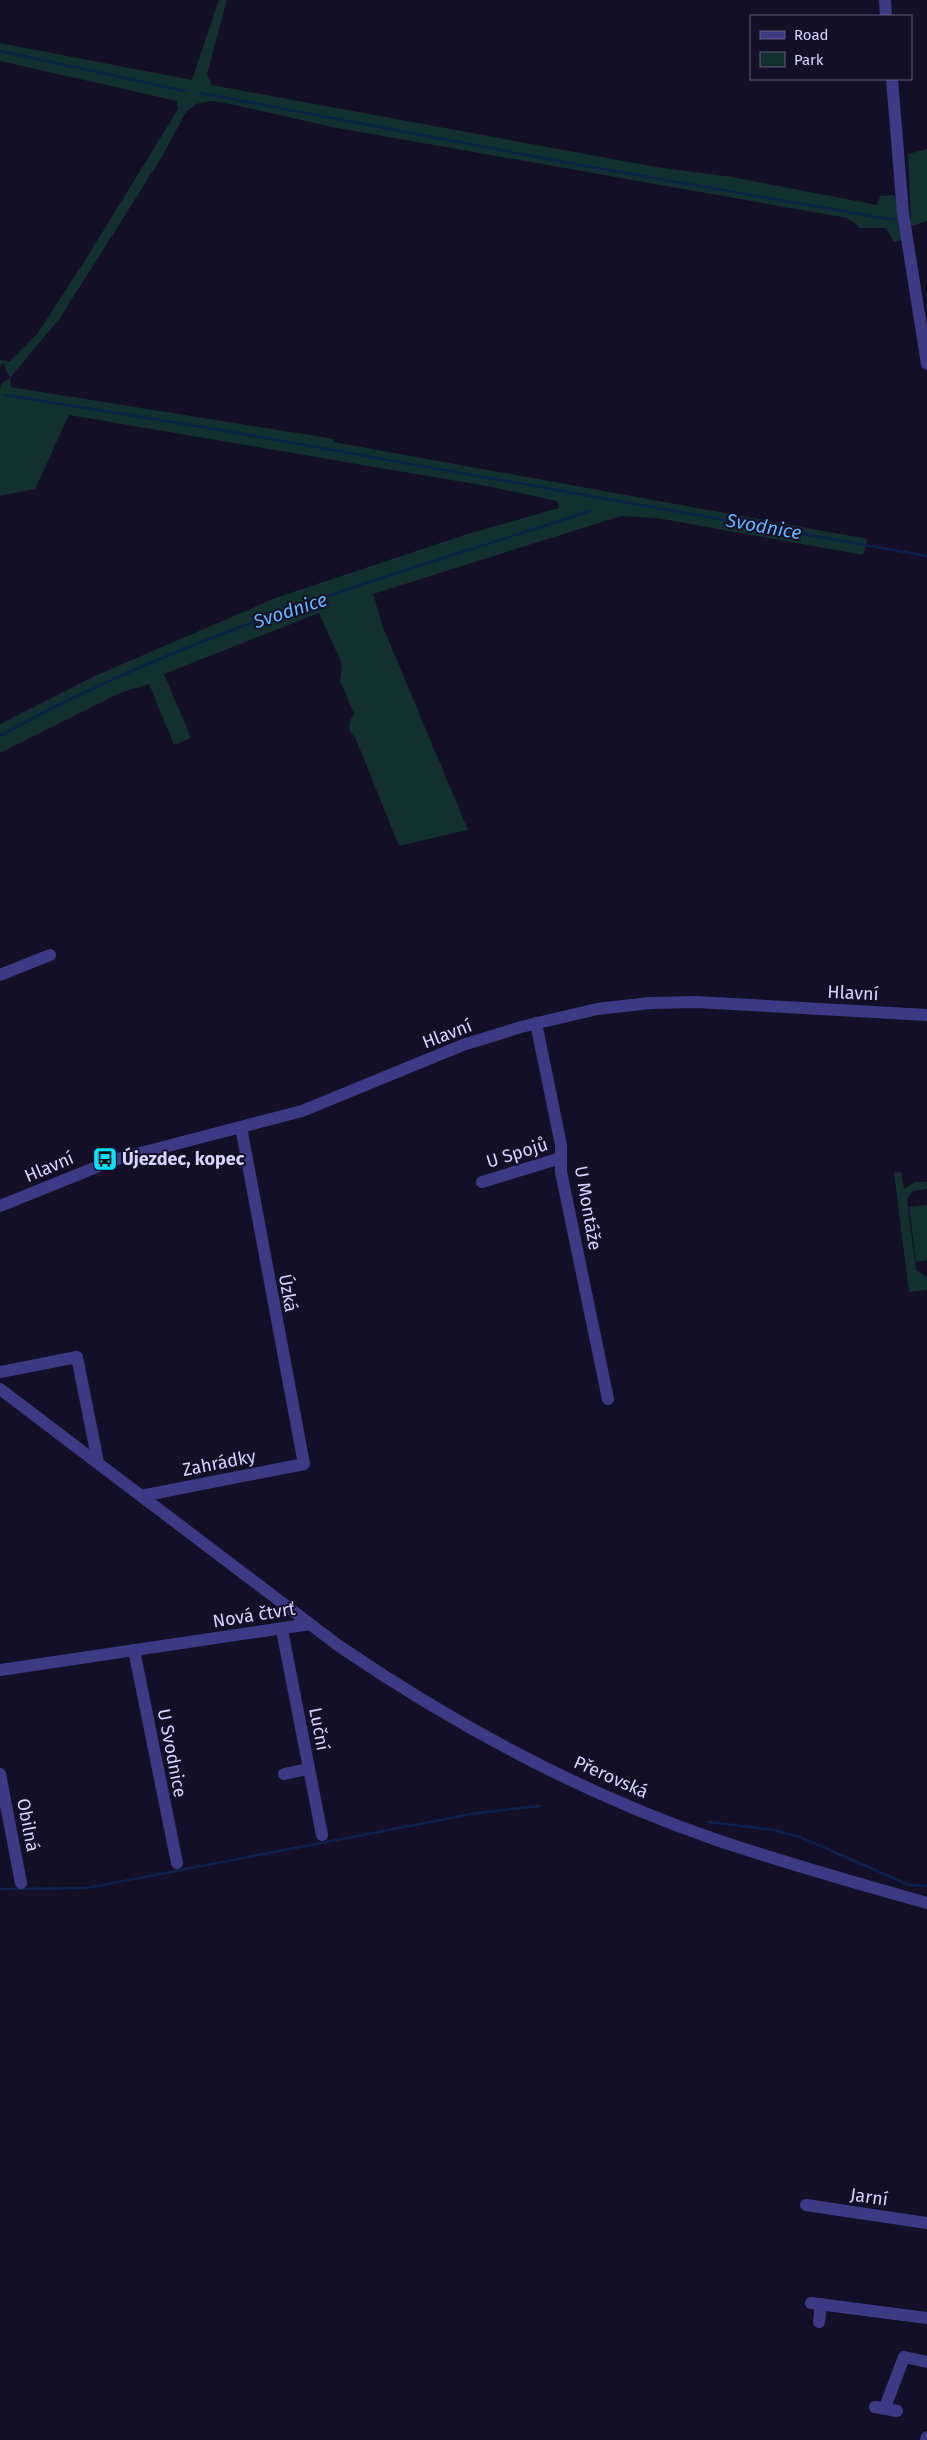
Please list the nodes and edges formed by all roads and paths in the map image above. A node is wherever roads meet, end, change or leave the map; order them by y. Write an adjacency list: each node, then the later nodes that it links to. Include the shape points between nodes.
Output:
1 (885, 0): 2 (street)
2 (886, 15)
3 (892, 80): 4 (street, via 903,214)
4 (927, 364)
5 (50, 955): 6 (street)
6 (0, 975)
7 (927, 1015): 8 (street, Hlavní, via 697,1002 596,1009)
8 (536, 1023): 9 (street, Hlavní, via 463,1045 302,1111); 10 (street, U Montáže)
9 (241, 1127): 12 (street, Hlavní, via 114,1160); 17 (street, Úzká)
10 (561, 1158): 11 (street, U Spojů); 15 (street, U Montáže, via 561,1172)
11 (482, 1182)
12 (0, 1206)
13 (0, 1372): 16 (street, via 77,1357)
14 (0, 1390): 16 (street, Nová čtvrť)
15 (608, 1399)
16 (98, 1462): 18 (street, Nová čtvrť)
17 (304, 1464): 18 (street, Zahrádky)
18 (141, 1496): 19 (street, Nová čtvrť)
19 (310, 1624): 20 (street, Nová čtvrť); 29 (street, Přerovská, via 392,1682 476,1733 604,1794 713,1839)
20 (282, 1630): 21 (street, Nová čtvrť); 23 (street, Luční)
21 (134, 1650): 22 (street, Nová čtvrť); 27 (street, U Svodnice)
22 (0, 1670)
23 (308, 1769): 25 (street); 26 (street, Luční)
24 (0, 1774): 28 (street, Obilná)
25 (284, 1774)
26 (322, 1835)
27 (177, 1863)
28 (21, 1883)
29 (927, 1904)
30 (806, 2205): 31 (street, Jarní)
31 (927, 2223)
32 (927, 2318): 33 (street, via 816,2303)
33 (819, 2322)
34 (927, 2362): 35 (street, via 906,2352)
35 (886, 2408)

